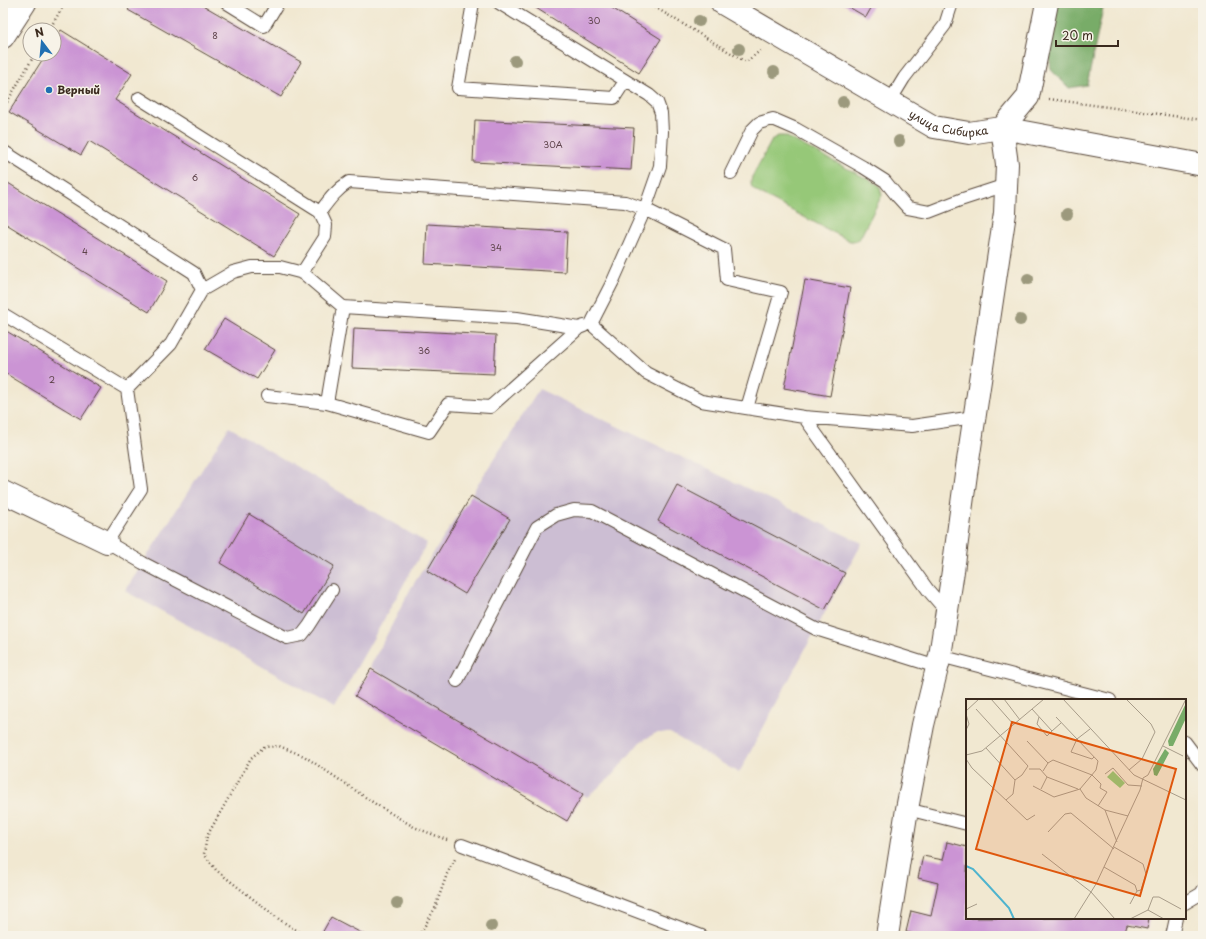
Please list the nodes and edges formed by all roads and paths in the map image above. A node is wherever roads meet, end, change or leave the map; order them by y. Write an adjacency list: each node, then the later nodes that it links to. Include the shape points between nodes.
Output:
1 (65, 3): 11 (path)
2 (227, 3): 3 (lane, via 264,26)
3 (278, 3)
4 (473, 3): 15 (lane, via 458,88 614,98)
5 (499, 3): 15 (lane)
6 (648, 3): 12 (path, via 746,62)
7 (722, 3): 12 (street, улица Сибирка)
8 (952, 3): 18 (lane, via 945,25 904,78)
9 (1047, 3): 16 (street)
10 (15, 9): 13 (street)
11 (54, 22)
12 (778, 36): 18 (street, улица Сибирка)
13 (3, 37)
14 (30, 62): 19 (path)
15 (625, 81): 26 (lane, via 657,102 661,113 660,166)
16 (1028, 97): 20 (path); 21 (street)
17 (139, 98): 27 (lane)
18 (890, 101): 21 (street, улица Сибирка, via 934,128 970,133)
19 (3, 109)
20 (1203, 120)
21 (1002, 128): 23 (street, улица Сибирка); 25 (street, via 1007,164)
22 (3, 151): 29 (lane, via 194,273)
23 (1203, 165)
24 (731, 173): 25 (lane, via 752,130 759,123 773,119 863,167 884,182 908,208 929,212)
25 (1006, 185): 39 (street, via 1005,213)
26 (645, 209): 27 (lane, via 625,202 349,182 331,197); 32 (lane); 37 (lane, via 724,249 727,280 781,292)
27 (320, 212): 28 (lane, via 326,225 324,236)
28 (302, 273): 29 (lane, via 280,267 252,267 233,272); 30 (lane)
29 (202, 290): 34 (lane, via 171,344)
30 (343, 307): 33 (lane, via 517,318); 36 (lane)
31 (3, 314): 34 (lane)
32 (591, 324): 33 (lane); 37 (lane, via 646,373 701,401)
33 (579, 328): 36 (lane, via 490,407 448,404 429,432)
34 (127, 389): 41 (lane, via 141,489)
35 (267, 396): 36 (lane)
36 (327, 403)
37 (747, 408): 38 (lane)
38 (804, 417): 39 (lane, via 912,426); 43 (lane, via 928,590)
39 (974, 417): 43 (street)
40 (3, 492): 41 (street)
41 (107, 542): 42 (lane, via 287,638 302,635)
42 (332, 590)
43 (947, 612): 44 (street)
44 (938, 662): 45 (lane, via 816,629 592,511 574,510 556,515 538,527); 46 (lane); 49 (street, via 923,725)
45 (457, 681)
46 (1105, 699)
47 (1186, 743): 48 (lane)
48 (1203, 766)
49 (908, 809): 50 (lane); 58 (street)
50 (966, 824)
51 (462, 845): 55 (path, via 414,827 304,756 279,746 264,747 251,758 210,830 204,854 216,870 280,920); 56 (path, via 447,874 435,908); 57 (lane)
52 (1203, 890): 53 (lane)
53 (1186, 902)
54 (1176, 919): 59 (lane)
55 (306, 936)
56 (419, 936)
57 (702, 936)
58 (887, 936)
59 (1172, 936)

